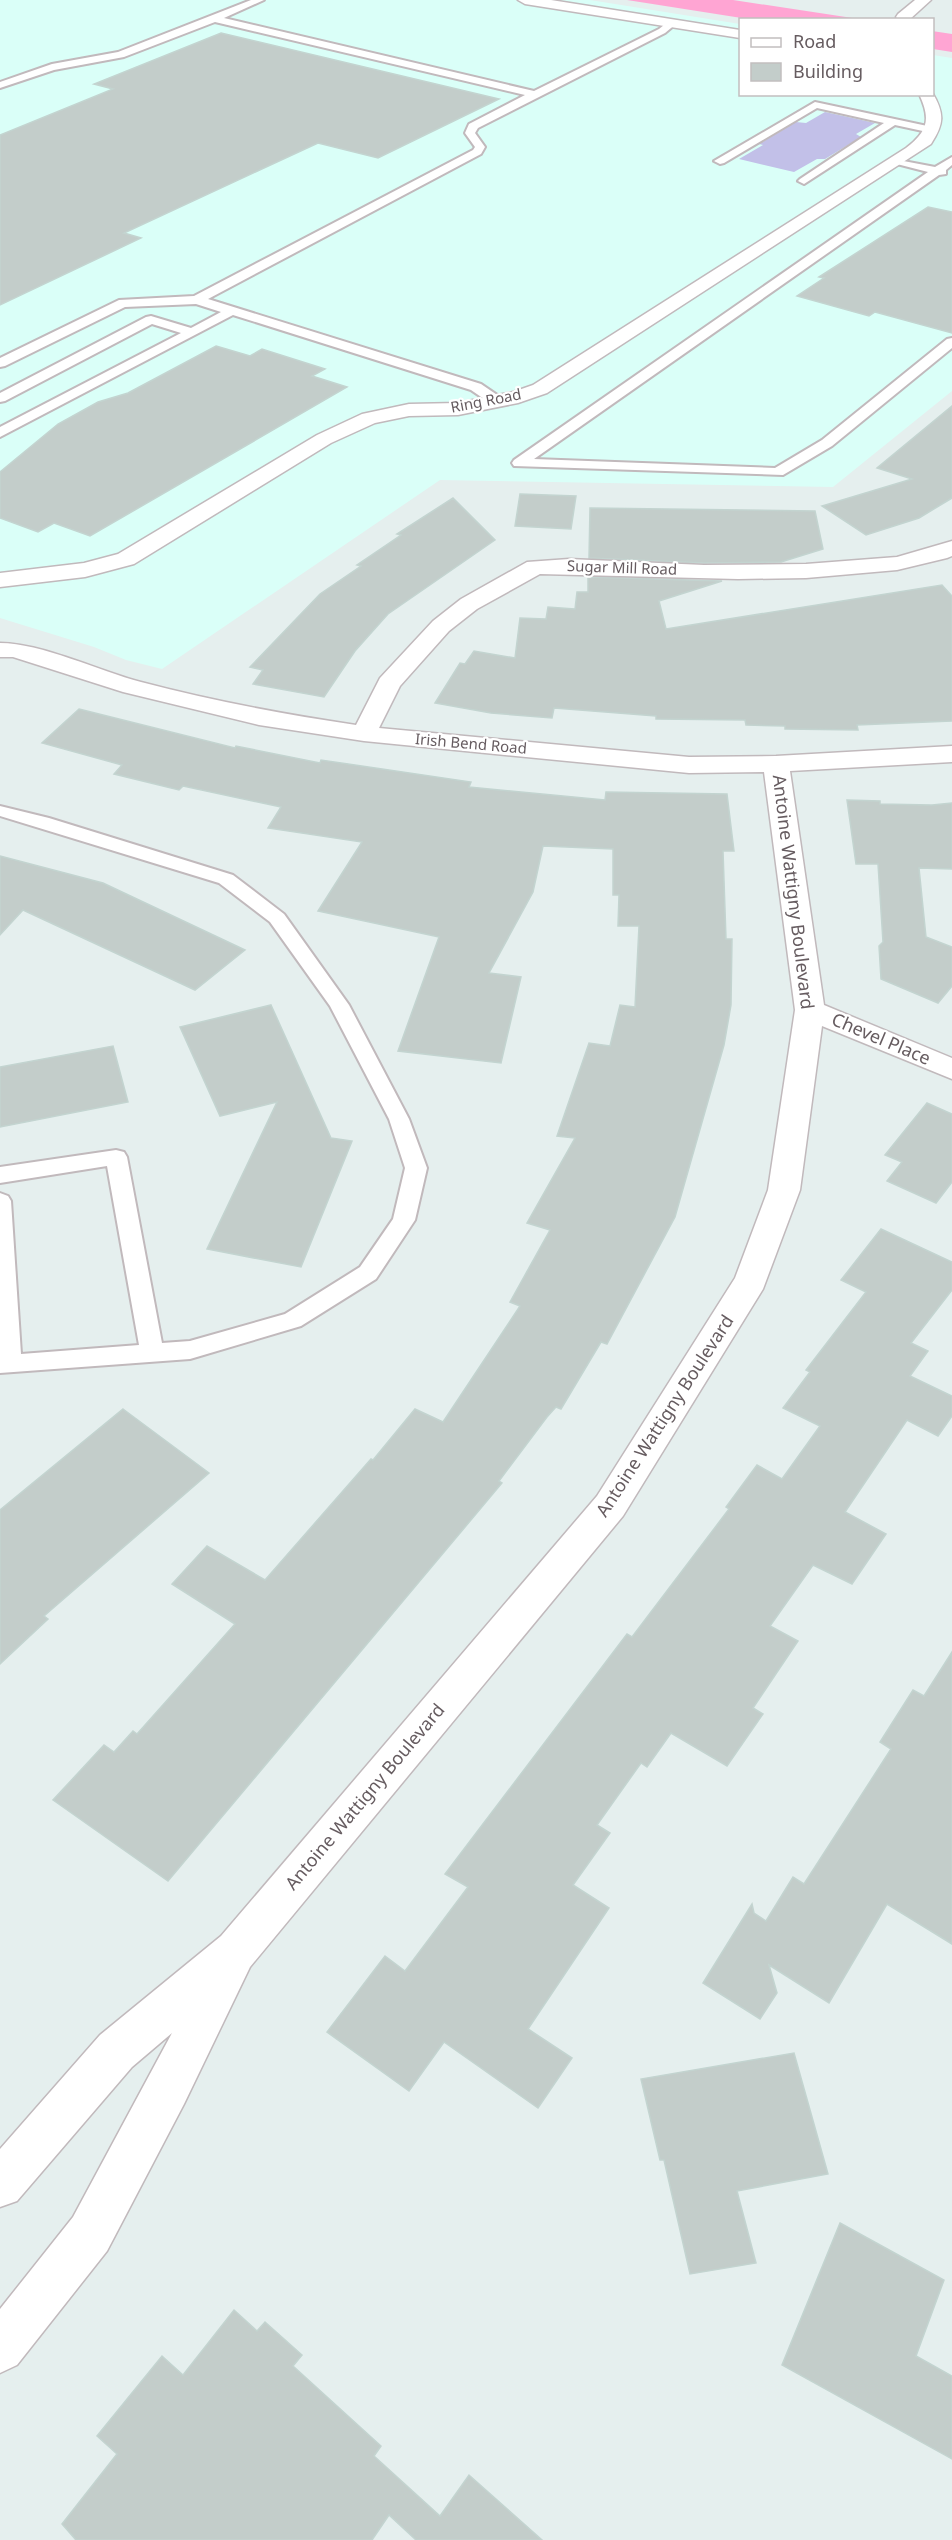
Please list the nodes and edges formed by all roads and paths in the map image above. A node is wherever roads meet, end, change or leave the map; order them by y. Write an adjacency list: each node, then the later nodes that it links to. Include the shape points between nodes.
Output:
1 (260, 0): 5 (lane)
2 (525, 0): 6 (street)
3 (924, 0): 4 (street)
4 (903, 17)
5 (214, 19): 8 (lane, via 120,55 51,67); 9 (lane)
6 (672, 23): 7 (street); 9 (lane)
7 (739, 34)
8 (0, 85)
9 (535, 94): 19 (lane, via 473,126 470,133 480,147 477,152)
10 (927, 96): 12 (street, via 936,121)
11 (893, 122): 12 (lane); 14 (lane, via 816,105); 18 (lane)
12 (932, 130): 15 (street, Ring Road, via 925,141)
13 (952, 160): 16 (lane)
14 (720, 161)
15 (897, 161): 16 (lane); 25 (street, Ring Road, via 540,389)
16 (935, 170): 17 (lane); 22 (lane, via 519,463 778,472 827,443)
17 (952, 174)
18 (804, 181)
19 (197, 300): 20 (lane); 23 (lane, via 123,303)
20 (232, 311): 21 (lane); 25 (lane, via 476,387)
21 (192, 332): 24 (lane, via 151,320); 26 (lane)
22 (952, 342)
23 (0, 363)
24 (0, 398)
25 (498, 402): 28 (street, Ring Road, via 458,409 409,410 369,418 324,439 126,559 85,570)
26 (0, 433)
27 (952, 548): 30 (street, Sugar Mill Road, via 937,555 878,567 787,573 535,567 469,604 441,626 389,683)
28 (0, 580)
29 (0, 650): 30 (street, Irish Bend Road, via 15,650 132,687 259,718)
30 (364, 734): 32 (street, Irish Bend Road, via 689,765)
31 (952, 754): 32 (street, Irish Bend Road)
32 (776, 764): 34 (street, Antoine Wattigny Boulevard)
33 (0, 811): 38 (lane, via 226,879 277,918 339,1005 399,1119 416,1168 404,1220 368,1273 293,1320 190,1350)
34 (810, 1010): 35 (street, Chevel Place); 40 (street, Antoine Wattigny Boulevard, via 784,1190 751,1280 610,1506)
35 (952, 1069)
36 (0, 1176): 38 (lane, via 116,1157)
37 (0, 1201): 39 (lane)
38 (152, 1353): 39 (lane)
39 (5, 1363)
40 (236, 1951): 41 (street, Antoine Wattigny Boulevard, via 116,2051); 42 (street, Antoine Wattigny Boulevard, via 90,2234)
41 (0, 2184)
42 (0, 2348)

